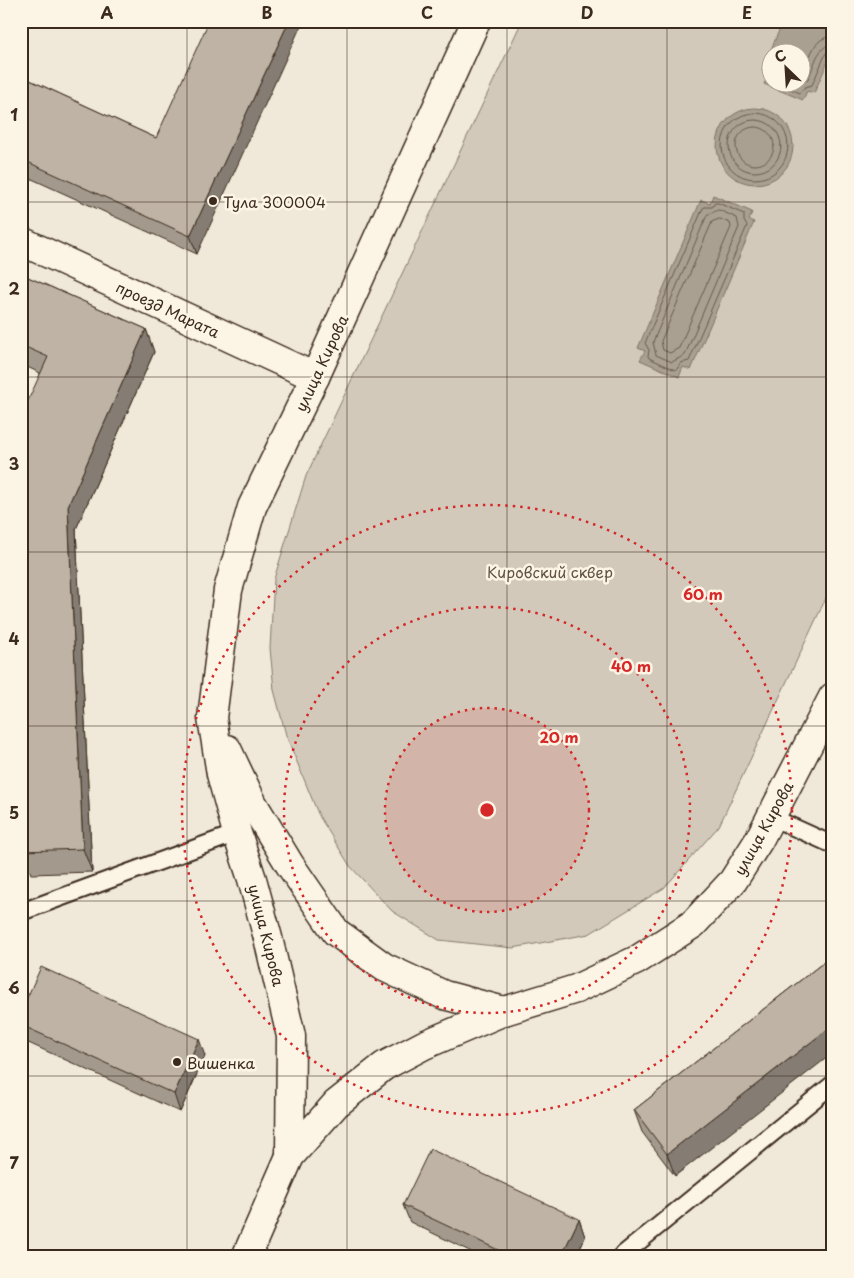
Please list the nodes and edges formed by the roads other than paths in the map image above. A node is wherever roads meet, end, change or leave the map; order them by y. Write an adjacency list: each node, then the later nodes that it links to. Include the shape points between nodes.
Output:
1 (476, 21): 3 (main road, улица Кирова)
2 (21, 241): 3 (main road, проезд Марата)
3 (315, 377): 5 (main road, улица Кирова, via 252,507 228,590)
4 (833, 697): 6 (main road, улица Кирова)
5 (212, 718): 7 (main road, улица Кирова, via 221,774); 10 (main road, via 254,804 290,865 336,932 384,967 444,996)
6 (771, 817): 8 (lane); 10 (main road, улица Кирова, via 732,882 693,924 637,960 576,989)
7 (237, 833): 9 (lane); 12 (main road, улица Кирова, via 268,938 291,1036)
8 (833, 845)
9 (21, 912)
10 (504, 1011): 12 (main road, улица Кирова, via 384,1066 336,1104)
11 (833, 1084): 14 (lane)
12 (290, 1156): 13 (main road, улица Кирова)
13 (246, 1257)
14 (620, 1257)

